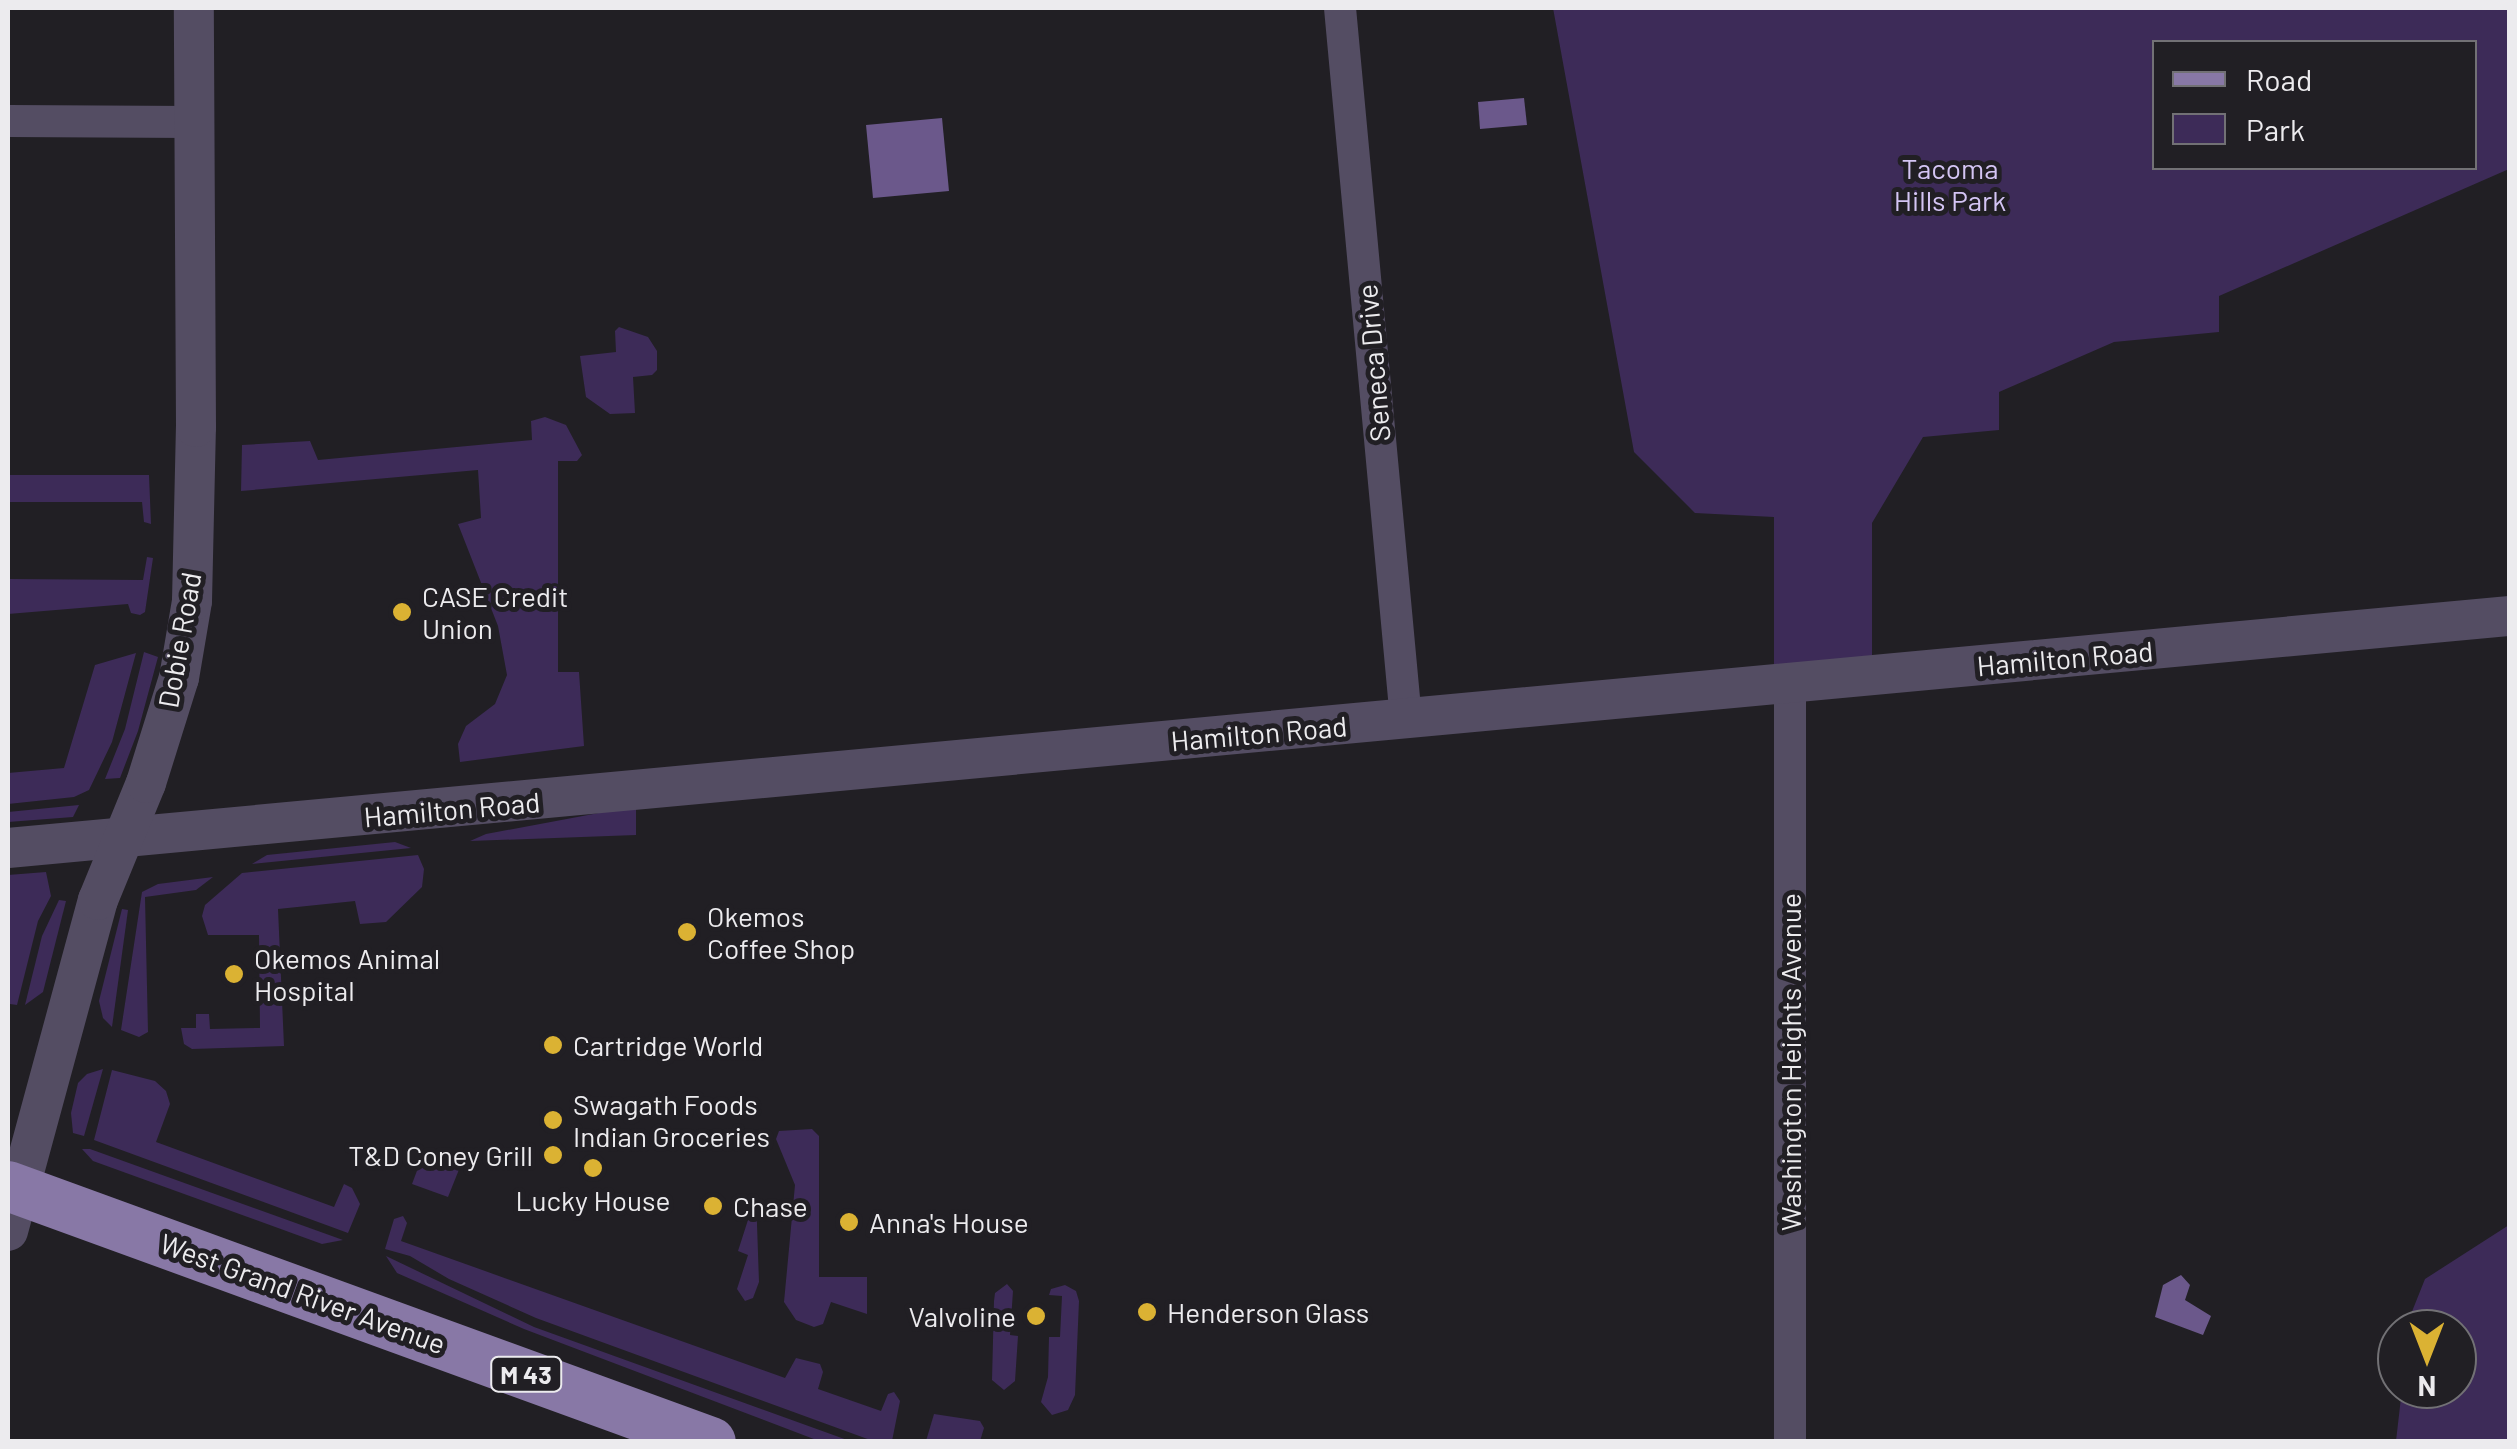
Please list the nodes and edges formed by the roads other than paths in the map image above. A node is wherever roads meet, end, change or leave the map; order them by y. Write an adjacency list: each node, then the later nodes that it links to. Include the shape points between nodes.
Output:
1 (194, 8): 4 (street, Dobie Road)
2 (1340, 8): 7 (street, Seneca Drive)
3 (8, 121): 4 (street)
4 (193, 122): 8 (street, Dobie Road, via 192,602 179,678)
5 (2510, 616): 6 (street, Hamilton Road)
6 (1790, 683): 7 (street, Hamilton Road); 12 (street, Washington Heights Avenue)
7 (1406, 719): 8 (street, Hamilton Road)
8 (123, 839): 9 (street, Hamilton Road); 10 (street, Dobie Road, via 98,900)
9 (8, 848)
10 (11, 1202): 11 (main road, West Grand River Avenue / M 43)
11 (697, 1439)
12 (1790, 1442)

